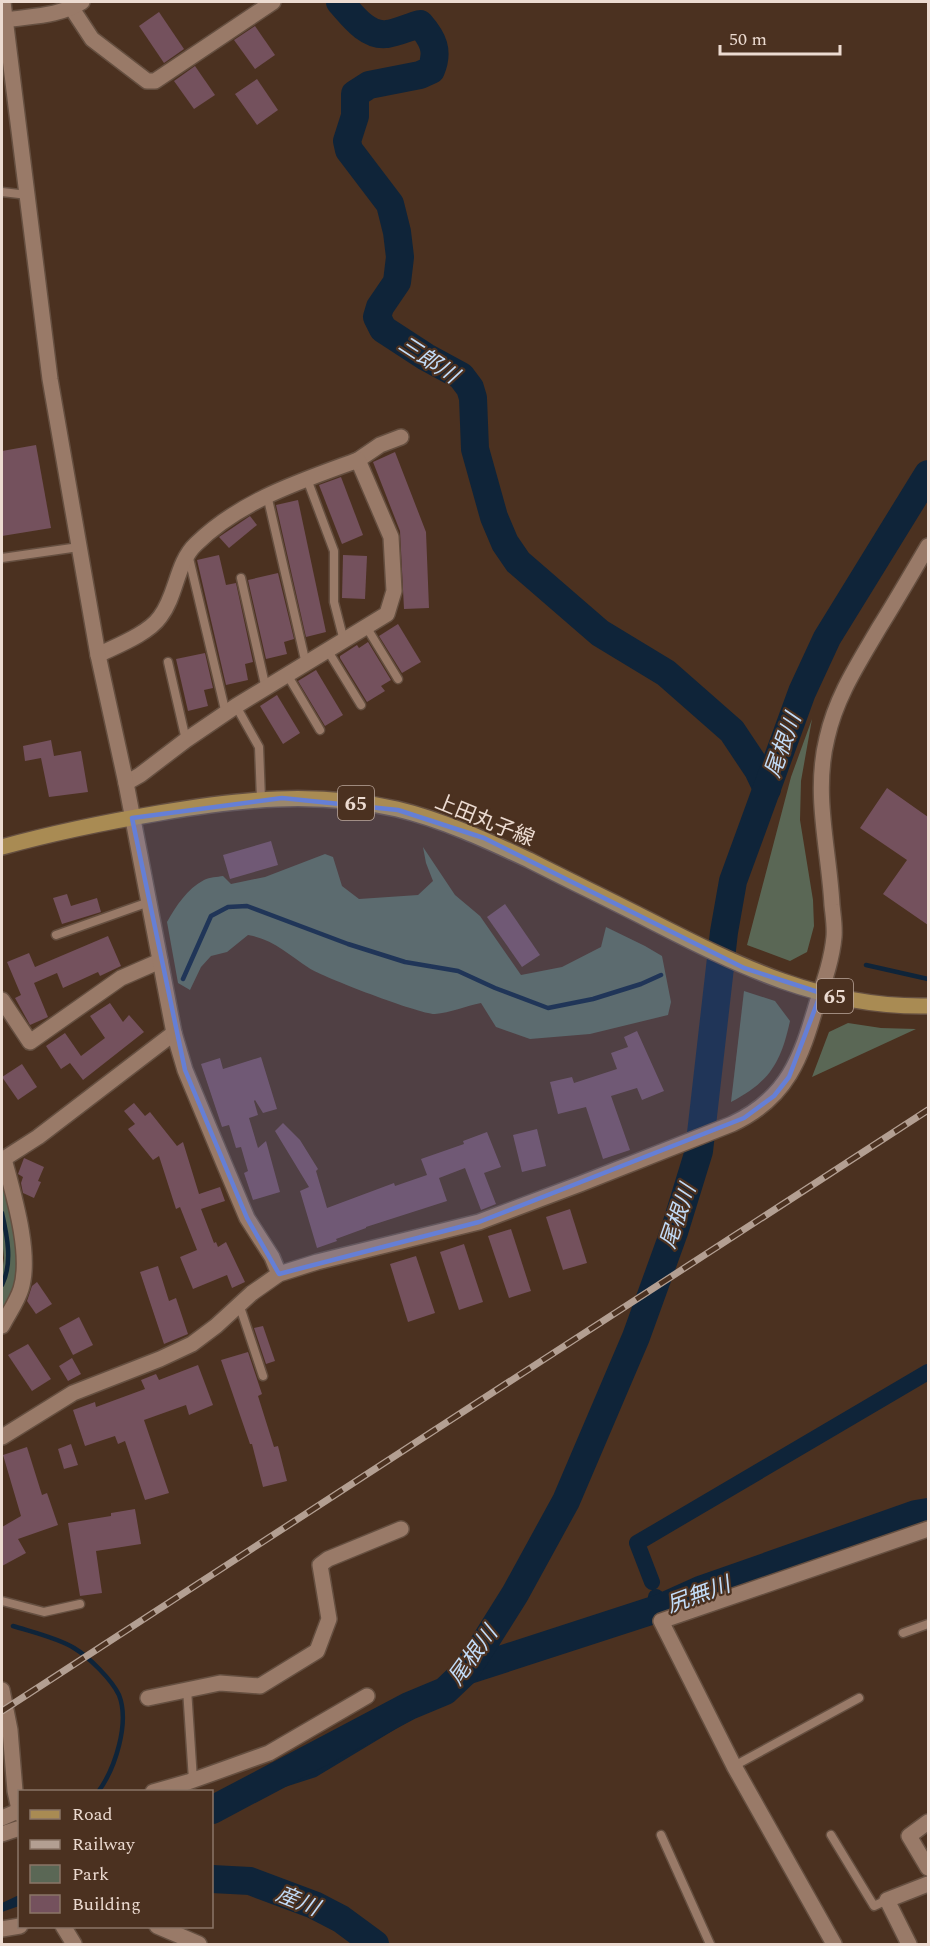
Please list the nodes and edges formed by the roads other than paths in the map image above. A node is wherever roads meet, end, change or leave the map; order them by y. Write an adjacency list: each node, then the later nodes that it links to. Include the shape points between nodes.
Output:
1 (3, 2): 4 (street)
2 (273, 2): 3 (street, via 155,81 147,81 92,39)
3 (76, 4): 4 (street, via 54,13)
4 (6, 20): 6 (street)
5 (2, 192): 6 (lane)
6 (28, 195): 12 (street, via 50,378)
7 (401, 438): 8 (street, via 380,445)
8 (358, 460): 9 (street); 16 (street, via 391,537 394,591 387,614)
9 (307, 479): 10 (street); 17 (lane, via 334,551 334,602)
10 (267, 495): 13 (street, via 224,521); 21 (lane)
11 (928, 546): 36 (street, via 846,683 826,739 821,795 834,936)
12 (79, 547): 14 (lane); 19 (street)
13 (188, 553): 19 (street, via 160,617 145,630); 26 (lane)
14 (2, 558)
15 (241, 578): 24 (lane)
16 (367, 628): 17 (street); 23 (lane)
17 (345, 642): 18 (street)
18 (328, 651): 21 (street); 25 (lane)
19 (98, 655): 29 (street)
20 (168, 662): 28 (lane)
21 (306, 665): 22 (street)
22 (288, 676): 24 (street); 27 (lane)
23 (398, 679)
24 (266, 689): 26 (street)
25 (361, 705)
26 (231, 710): 28 (street); 30 (lane, via 258,747)
27 (320, 730)
28 (186, 740): 29 (street)
29 (126, 783): 31 (street)
30 (261, 799): 31 (main road, 上田丸子線 / 65); 36 (main road, 上田丸子線 / 65, via 351,802 398,810 444,824 484,838 744,968)
31 (132, 818): 32 (main road, 上田丸子線 / 65); 33 (street)
32 (2, 847)
33 (149, 902): 34 (lane); 35 (street)
34 (56, 935)
35 (160, 961): 37 (street, via 121,978 30,1042); 39 (street)
36 (821, 993): 38 (main road, 上田丸子線 / 65, via 885,1005); 41 (street, via 800,1055 782,1086 755,1112 479,1222)
37 (2, 1000)
38 (928, 1006)
39 (174, 1033): 40 (street, via 38,1137); 41 (street, via 232,1184)
40 (3, 1159): 43 (street, via 13,1193 24,1266 21,1288)
41 (279, 1274): 42 (street)
42 (239, 1304): 44 (lane); 45 (street, via 192,1344 73,1393)
43 (2, 1326)
44 (263, 1376)
45 (2, 1437)
46 (401, 1529): 52 (street, via 320,1565 329,1619 317,1651 260,1686 220,1683)
47 (928, 1529): 57 (street, via 661,1621)
48 (2, 1601): 49 (lane, via 44,1612)
49 (80, 1604)
50 (928, 1624): 51 (lane)
51 (903, 1633)
52 (187, 1689): 55 (street); 58 (lane)
53 (2, 1690): 60 (street)
54 (367, 1696): 58 (street, via 269,1752)
55 (148, 1698)
56 (859, 1698): 57 (lane)
57 (734, 1766): 78 (street)
58 (193, 1780): 59 (street)
59 (157, 1790)
60 (18, 1808)
61 (18, 1813): 62 (street)
62 (2, 1818)
63 (928, 1822): 68 (street, via 909,1836)
64 (18, 1829): 65 (street)
65 (2, 1834)
66 (831, 1835): 70 (lane, via 874,1906)
67 (661, 1836): 77 (lane)
68 (928, 1868)
69 (928, 1884): 70 (street)
70 (887, 1900): 79 (street)
71 (18, 1926): 74 (street)
72 (64, 1928): 75 (street)
73 (162, 1928): 76 (street)
74 (2, 1929)
75 (74, 1944)
76 (200, 1944)
77 (710, 1944)
78 (834, 1944)
79 (909, 1944)

